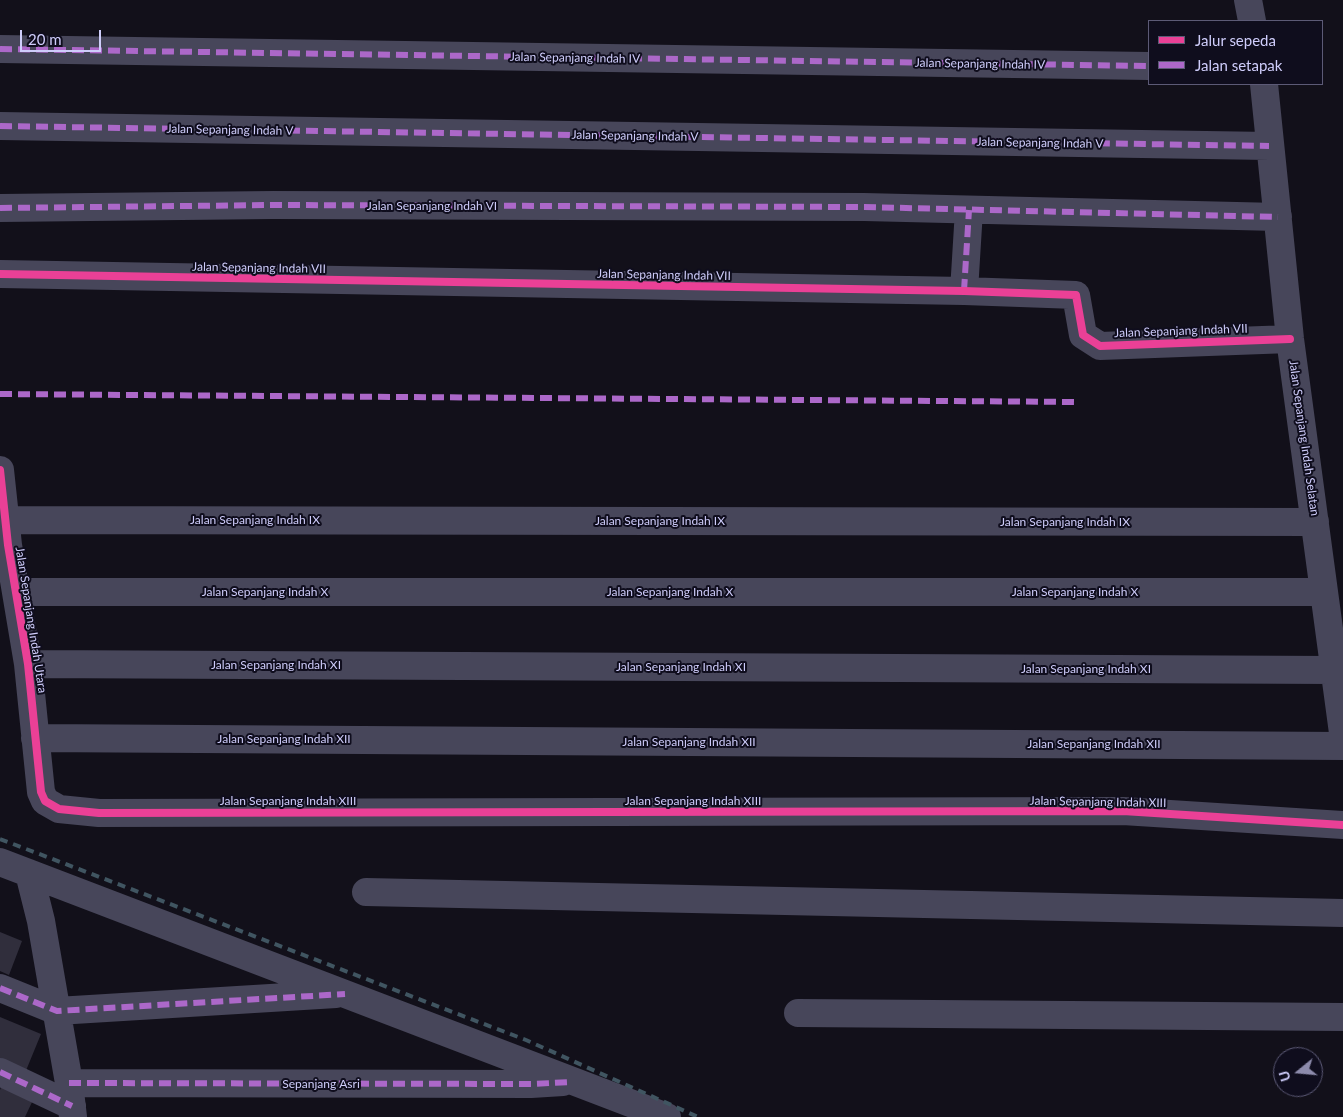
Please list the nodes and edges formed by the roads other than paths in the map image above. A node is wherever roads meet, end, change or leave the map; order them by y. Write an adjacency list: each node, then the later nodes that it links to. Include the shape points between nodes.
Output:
1 (1248, 0): 2 (street)
2 (1252, 20)
3 (0, 49): 4 (street, Jalan Sepanjang Indah IV)
4 (1148, 66)
5 (1264, 85): 7 (street, Jalan Sepanjang Indah Selatan)
6 (0, 126): 7 (street, Jalan Sepanjang Indah V)
7 (1270, 146): 10 (street, Jalan Sepanjang Indah Selatan)
8 (0, 208): 9 (street, Jalan Sepanjang Indah VI, via 273,205)
9 (969, 210): 10 (street, Jalan Sepanjang Indah VI); 12 (street)
10 (1278, 217): 13 (street, Jalan Sepanjang Indah Selatan)
11 (0, 274): 12 (street, Jalan Sepanjang Indah VII)
12 (964, 291): 13 (street, Jalan Sepanjang Indah VII, via 1076,294 1083,335 1100,346)
13 (1290, 339): 15 (street, Jalan Sepanjang Indah Selatan)
14 (0, 470): 16 (street, Jalan Sepanjang Indah Utara)
15 (1315, 522): 16 (street, Jalan Sepanjang Indah IX); 18 (street, Jalan Sepanjang Indah Selatan)
16 (4, 536): 17 (street, Jalan Sepanjang Indah Utara)
17 (16, 592): 18 (street, Jalan Sepanjang Indah X); 19 (street, Jalan Sepanjang Indah Utara)
18 (1324, 592): 20 (street, Jalan Sepanjang Indah Selatan)
19 (28, 664): 20 (street, Jalan Sepanjang Indah XI); 22 (street, Jalan Sepanjang Indah Utara)
20 (1334, 670): 21 (street, Jalan Sepanjang Indah Selatan)
21 (1343, 733)
22 (35, 738): 23 (street, Jalan Sepanjang Indah XII); 24 (street, Jalan Sepanjang Indah Utara)
23 (1343, 746)
24 (45, 802): 25 (street, Jalan Sepanjang Indah XIII, via 58,809 99,813 1123,811)
25 (1343, 825)
26 (0, 862): 27 (street)
27 (29, 873): 31 (street); 32 (street)
28 (366, 892): 29 (street)
29 (1343, 913)
30 (0, 988): 32 (street)
31 (345, 994): 32 (street); 36 (street)
32 (57, 1011): 37 (street)
33 (798, 1013): 34 (street)
34 (1343, 1017)
35 (0, 1072): 37 (street)
36 (572, 1082): 37 (street, Sepanjang Asri); 38 (street)
37 (72, 1102)
38 (667, 1117)

